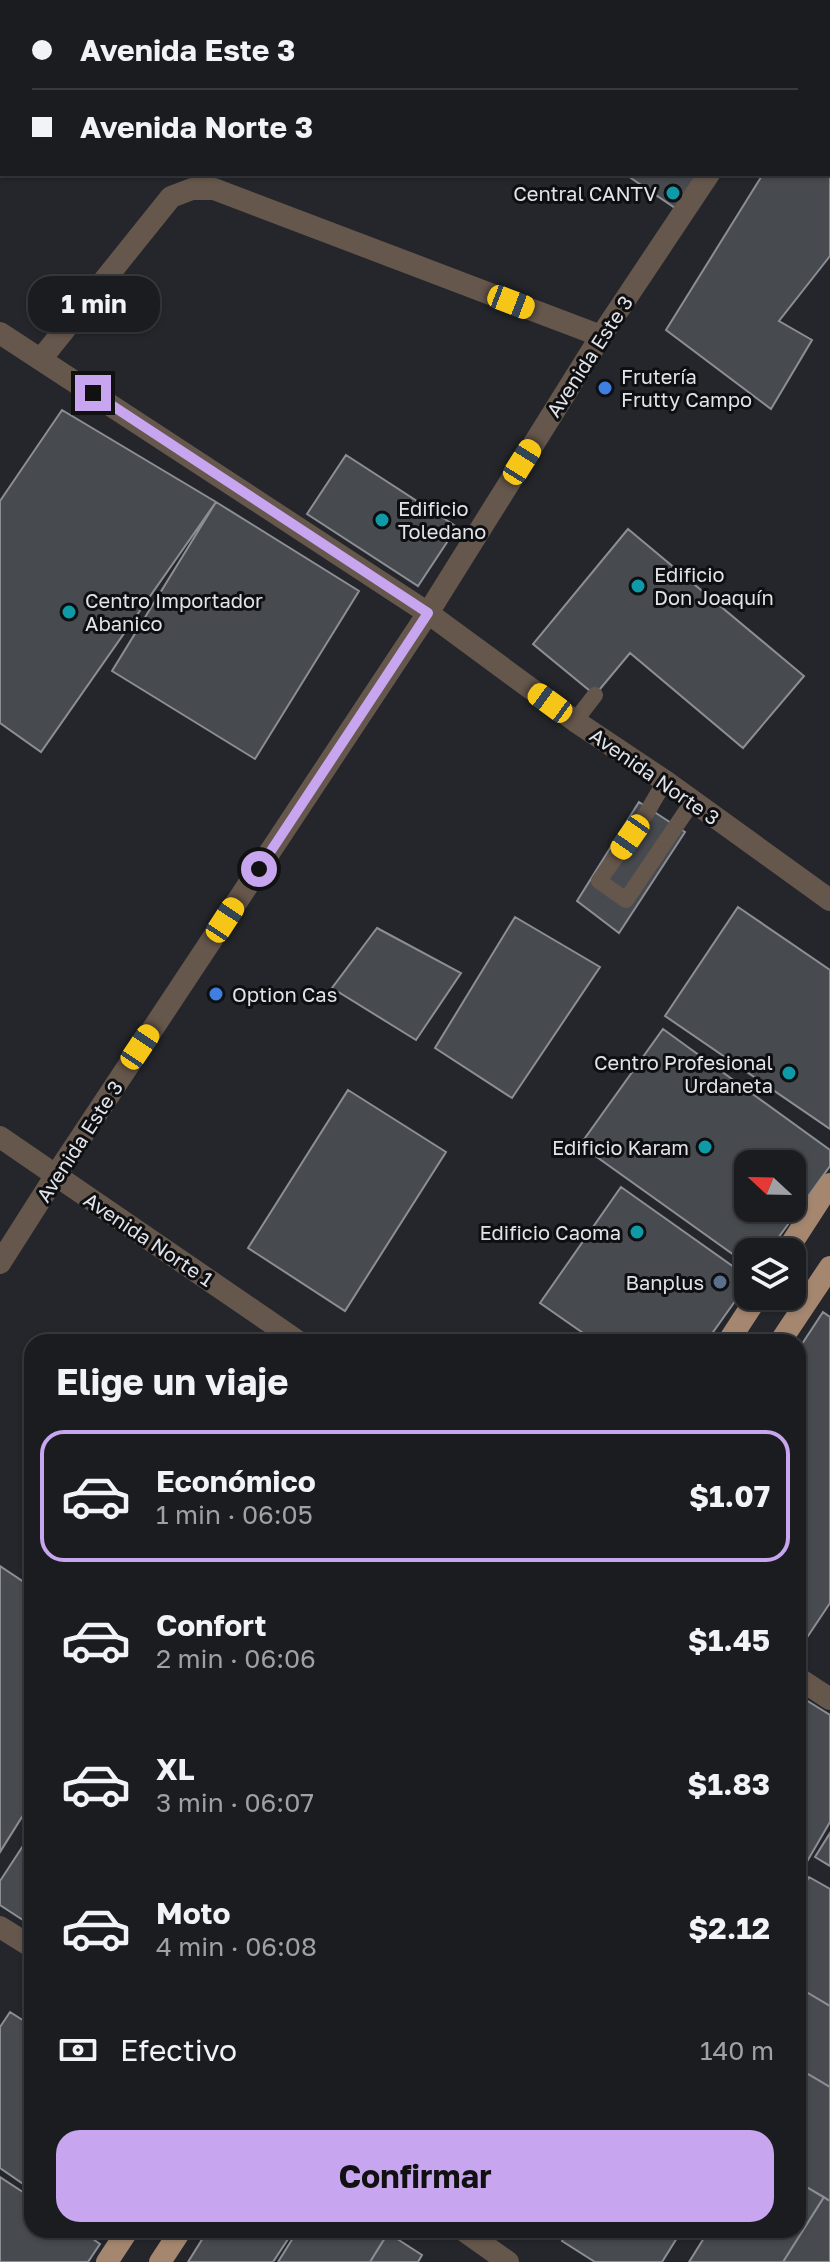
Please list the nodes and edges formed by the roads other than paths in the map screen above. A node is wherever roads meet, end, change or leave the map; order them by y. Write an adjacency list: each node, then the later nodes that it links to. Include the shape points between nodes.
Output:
1 (708, 176): 3 (street, Avenida Este 3)
2 (0, 333): 4 (street, Avenida Norte 3)
3 (601, 336): 4 (street, via 214,189 192,189 171,197); 5 (street, Avenida Este 3)
4 (41, 359): 5 (street, Avenida Norte 3)
5 (428, 613): 7 (street, Avenida Norte 3); 12 (street, Avenida Este 3)
6 (595, 695): 7 (lane)
7 (575, 721): 8 (street, Avenida Norte 3)
8 (665, 781): 9 (street, Avenida Norte 3); 9 (lane, via 599,881 626,900)
9 (693, 801): 10 (street, Avenida Norte 3)
10 (830, 900)
11 (0, 1137): 12 (street, Avenida Norte 1)
12 (56, 1175): 15 (street, Avenida Este 3); 18 (street, Avenida Norte 1)
13 (830, 1184): 14 (main road)
14 (795, 1238)
15 (0, 1263)
16 (830, 1267): 20 (main road)
17 (749, 1310): 19 (main road)
18 (287, 1334)
19 (733, 1334)
20 (785, 1334)
21 (806, 1683): 22 (street)
22 (830, 1699)
23 (0, 1927): 24 (street)
24 (24, 1942)
25 (123, 2238): 28 (main road)
26 (176, 2238): 29 (main road)
27 (474, 2238): 30 (street)
28 (107, 2262)
29 (160, 2262)
30 (508, 2262)

